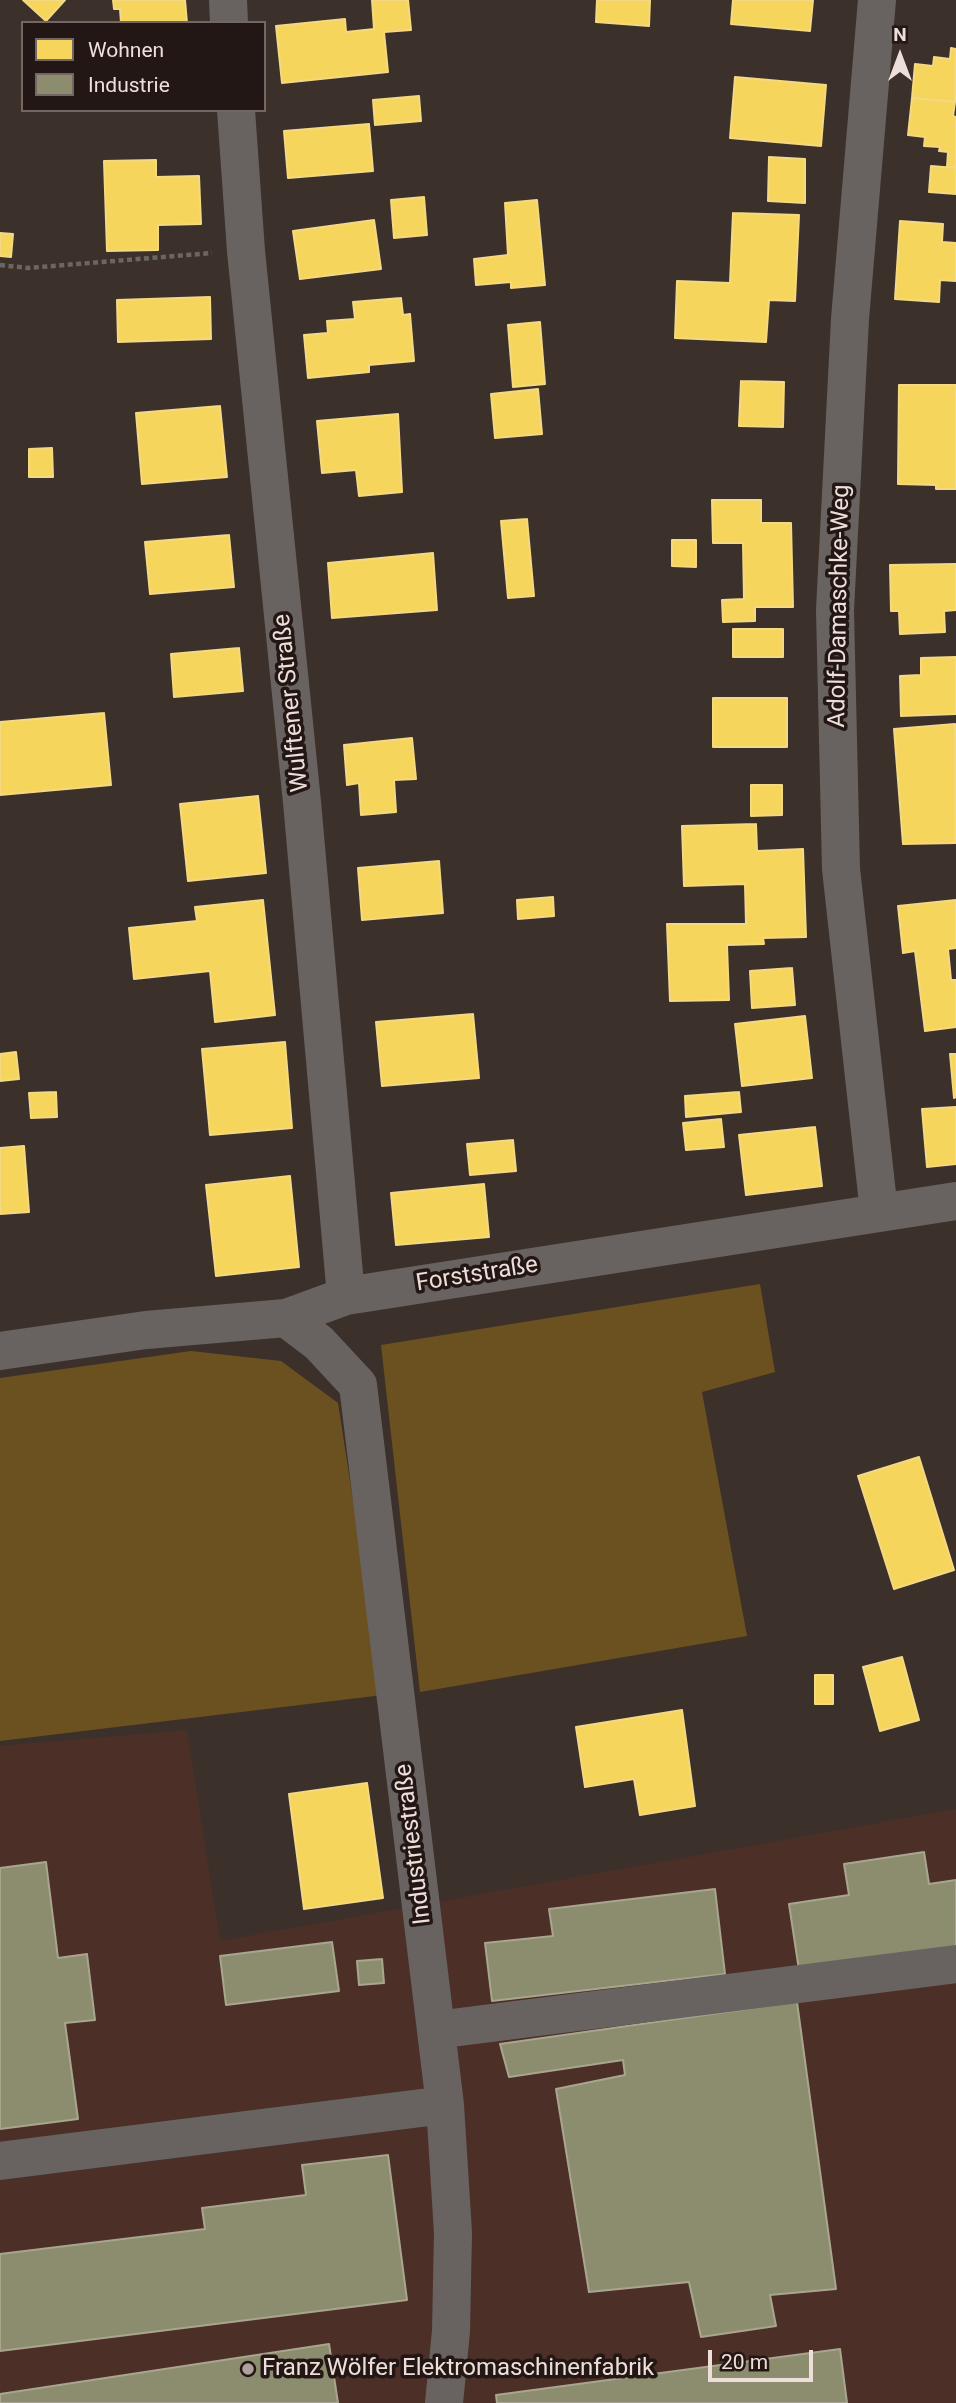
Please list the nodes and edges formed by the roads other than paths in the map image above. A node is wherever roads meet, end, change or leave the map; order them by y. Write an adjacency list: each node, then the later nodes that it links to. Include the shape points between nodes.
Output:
1 (228, 0): 3 (street)
2 (877, 0): 6 (street, Adolf-Damaschke-Weg, via 850,319 835,610 841,869)
3 (229, 21)
4 (236, 112): 7 (street, Wulftener Straße)
5 (956, 1201): 6 (street, Forststraße)
6 (878, 1212): 7 (street, Forststraße)
7 (346, 1296): 8 (street, Forststraße)
8 (286, 1318): 9 (street, Forststraße, via 146,1329); 11 (street, Industriestraße, via 319,1343 358,1385)
9 (0, 1351)
10 (956, 1964): 11 (street)
11 (436, 2030): 12 (street, Industriestraße)
12 (445, 2105): 13 (street); 14 (street, Industriestraße, via 453,2233)
13 (0, 2161)
14 (444, 2403)

